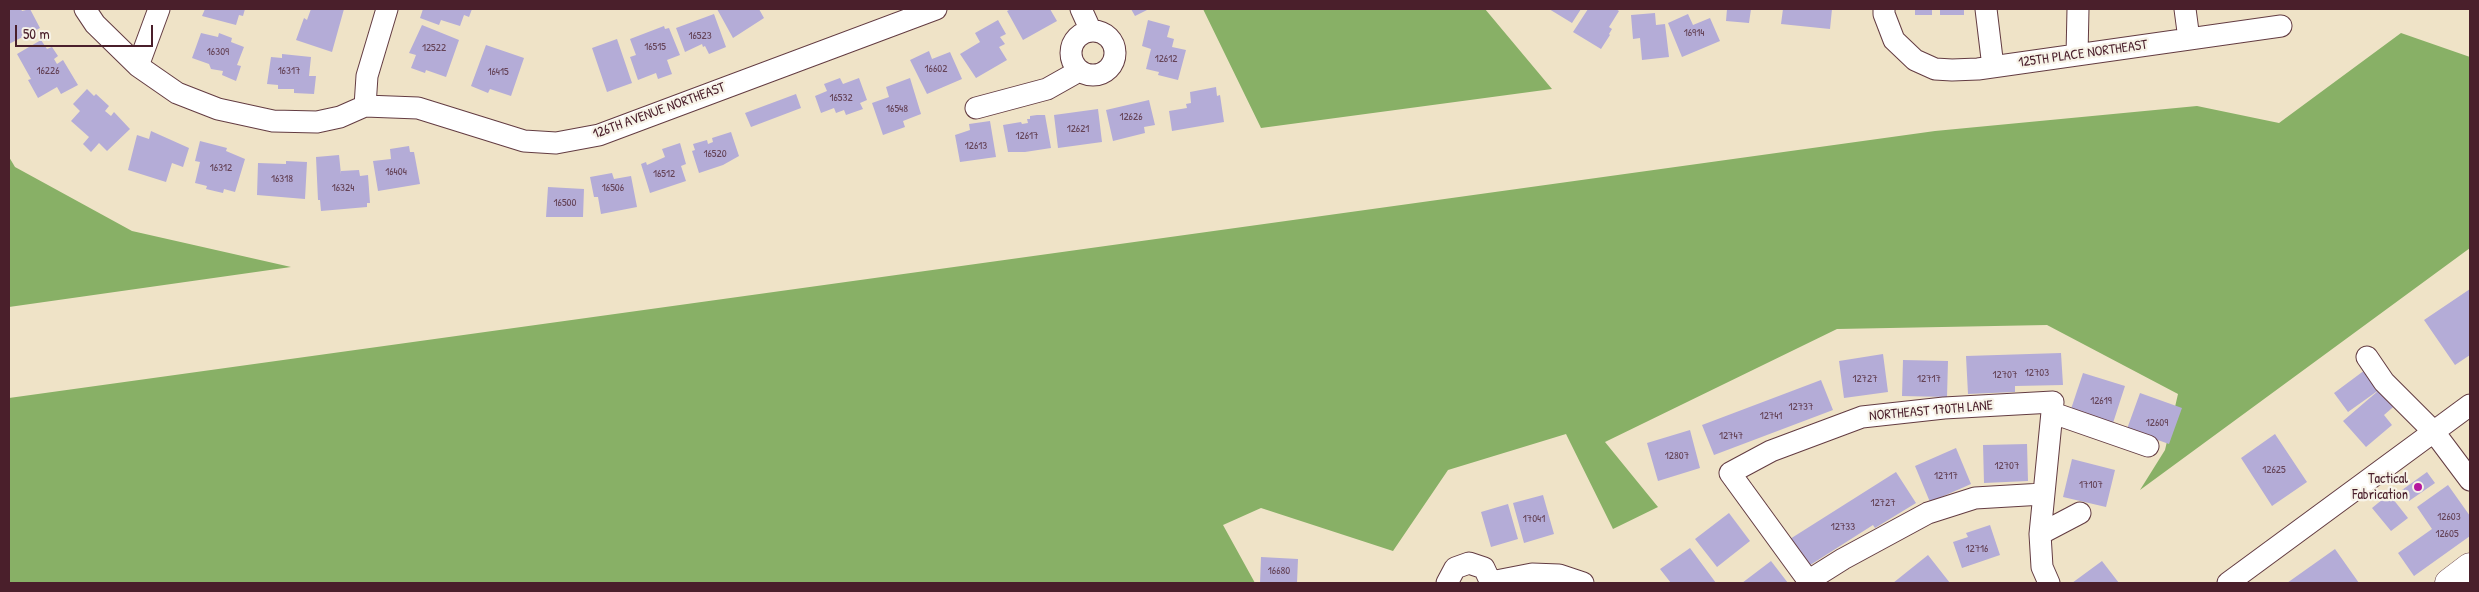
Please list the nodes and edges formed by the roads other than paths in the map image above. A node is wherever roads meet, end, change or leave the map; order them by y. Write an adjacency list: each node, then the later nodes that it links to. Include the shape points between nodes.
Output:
1 (86, 9): 15 (street, 126TH AVENUE NORTHEAST, via 95,24)
2 (159, 9): 15 (street)
3 (387, 9): 18 (street, via 367,76)
4 (936, 9): 10 (street, 126TH AVENUE NORTHEAST)
5 (1081, 9): 12 (street)
6 (1884, 9): 16 (street, 125TH PLACE NORTHEAST, via 1894,40 1915,60 1935,69)
7 (1986, 9): 16 (street)
8 (2078, 9): 14 (street)
9 (2185, 9): 13 (street)
10 (903, 15): 18 (street, 126TH AVENUE NORTHEAST, via 599,134 556,143 524,141 418,108)
11 (2281, 26): 13 (street, 125TH PLACE NORTHEAST)
12 (1091, 31): 17 (street, via 1083,33 1072,44 1071,59); 17 (street, via 1098,31 1111,40 1116,55 1114,62 1095,76)
13 (2189, 39): 14 (street, 125TH PLACE NORTHEAST)
14 (2078, 55): 16 (street, 125TH PLACE NORTHEAST)
15 (138, 66): 18 (street, 126TH AVENUE NORTHEAST, via 177,93 210,106 273,121 317,122)
16 (1993, 67)
17 (1079, 71): 19 (street, via 1047,89)
18 (366, 106)
19 (976, 108)
20 (2367, 357): 23 (street, via 2384,382)
21 (2470, 405): 23 (street)
22 (2053, 407): 24 (street); 26 (street); 31 (street, NORTHEAST 170TH LANE, via 1944,408 1862,416 1771,450 1730,473)
23 (2434, 432): 25 (street); 35 (street)
24 (2148, 446)
25 (2470, 480)
26 (2043, 494): 28 (street); 31 (street, via 1975,498 1928,513 1842,559)
27 (2080, 514): 28 (street)
28 (2040, 534): 34 (street, via 2042,567)
29 (2470, 567): 36 (main road)
30 (1491, 582): 32 (street, via 1484,568 1469,563 1455,568); 33 (street, via 1560,575)
31 (1809, 582)
32 (1447, 583)
33 (1582, 583)
34 (2049, 583)
35 (2228, 583)
36 (2449, 583)

